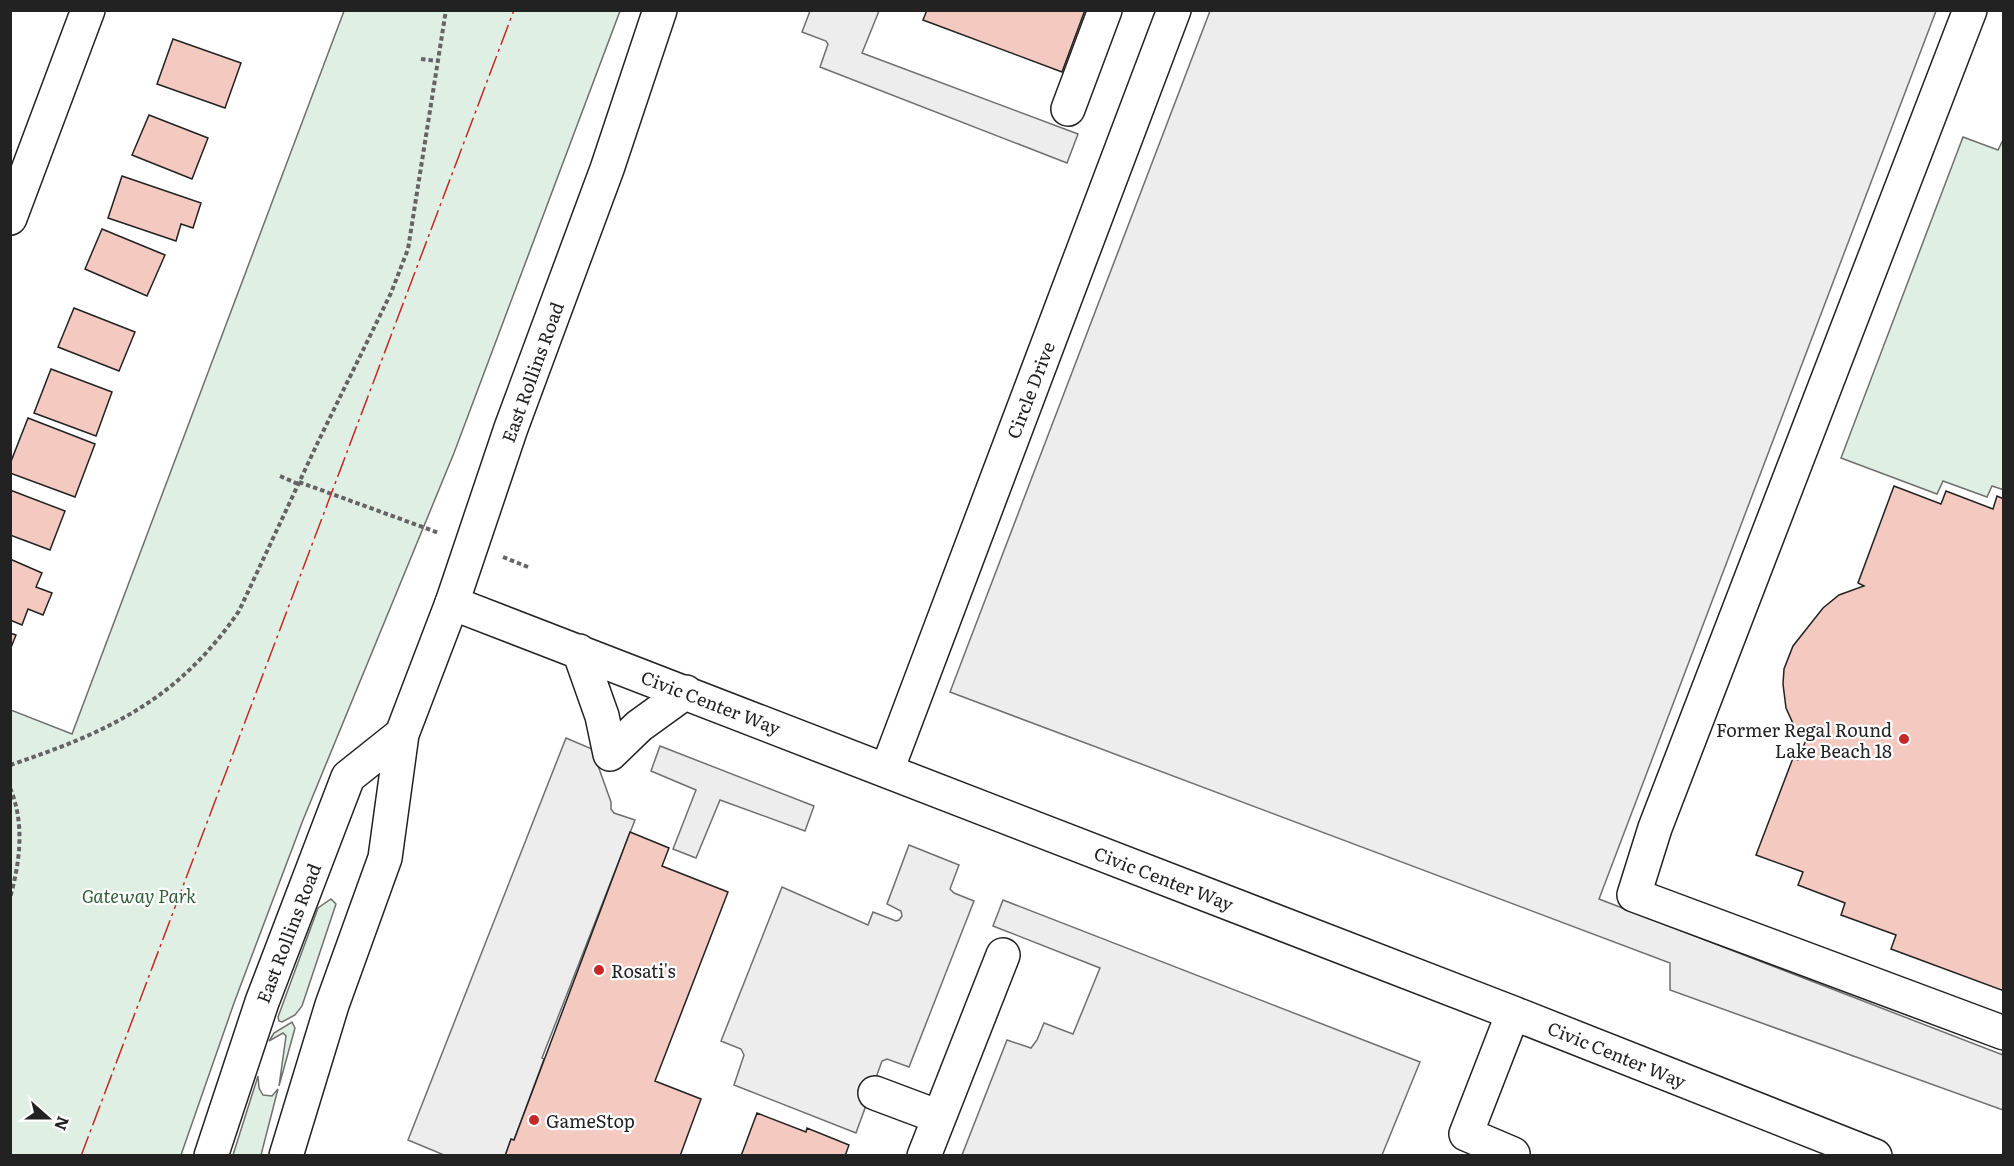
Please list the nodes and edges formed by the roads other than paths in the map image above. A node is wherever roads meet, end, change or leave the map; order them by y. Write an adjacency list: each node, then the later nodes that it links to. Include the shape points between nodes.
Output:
1 (660, 10): 8 (street, East Rollins Road)
2 (1105, 10): 6 (street)
3 (1174, 10): 12 (street, Circle Drive)
4 (1970, 10): 15 (street, via 1655,828 1634,895)
5 (81, 13): 7 (street)
6 (1068, 109)
7 (10, 218)
8 (452, 603): 9 (street, Civic Center Way); 11 (street, East Rollins Road)
9 (579, 651): 10 (street, Civic Center Way); 10 (street, via 602,716 610,754 639,726)
10 (686, 692): 12 (street, Civic Center Way)
11 (402, 734): 20 (street, East Rollins Road, via 348,777 262,1002); 21 (street, East Rollins Road, via 385,858 332,1005)
12 (887, 770): 14 (street, Civic Center Way)
13 (1003, 955): 17 (street)
14 (1513, 1013): 18 (street); 23 (street, Civic Center Way)
15 (2004, 1033)
16 (875, 1093): 17 (street)
17 (939, 1117): 22 (street)
18 (1462, 1145): 19 (street)
19 (1513, 1154)
20 (211, 1155)
21 (286, 1155)
22 (924, 1155)
23 (1875, 1155)

